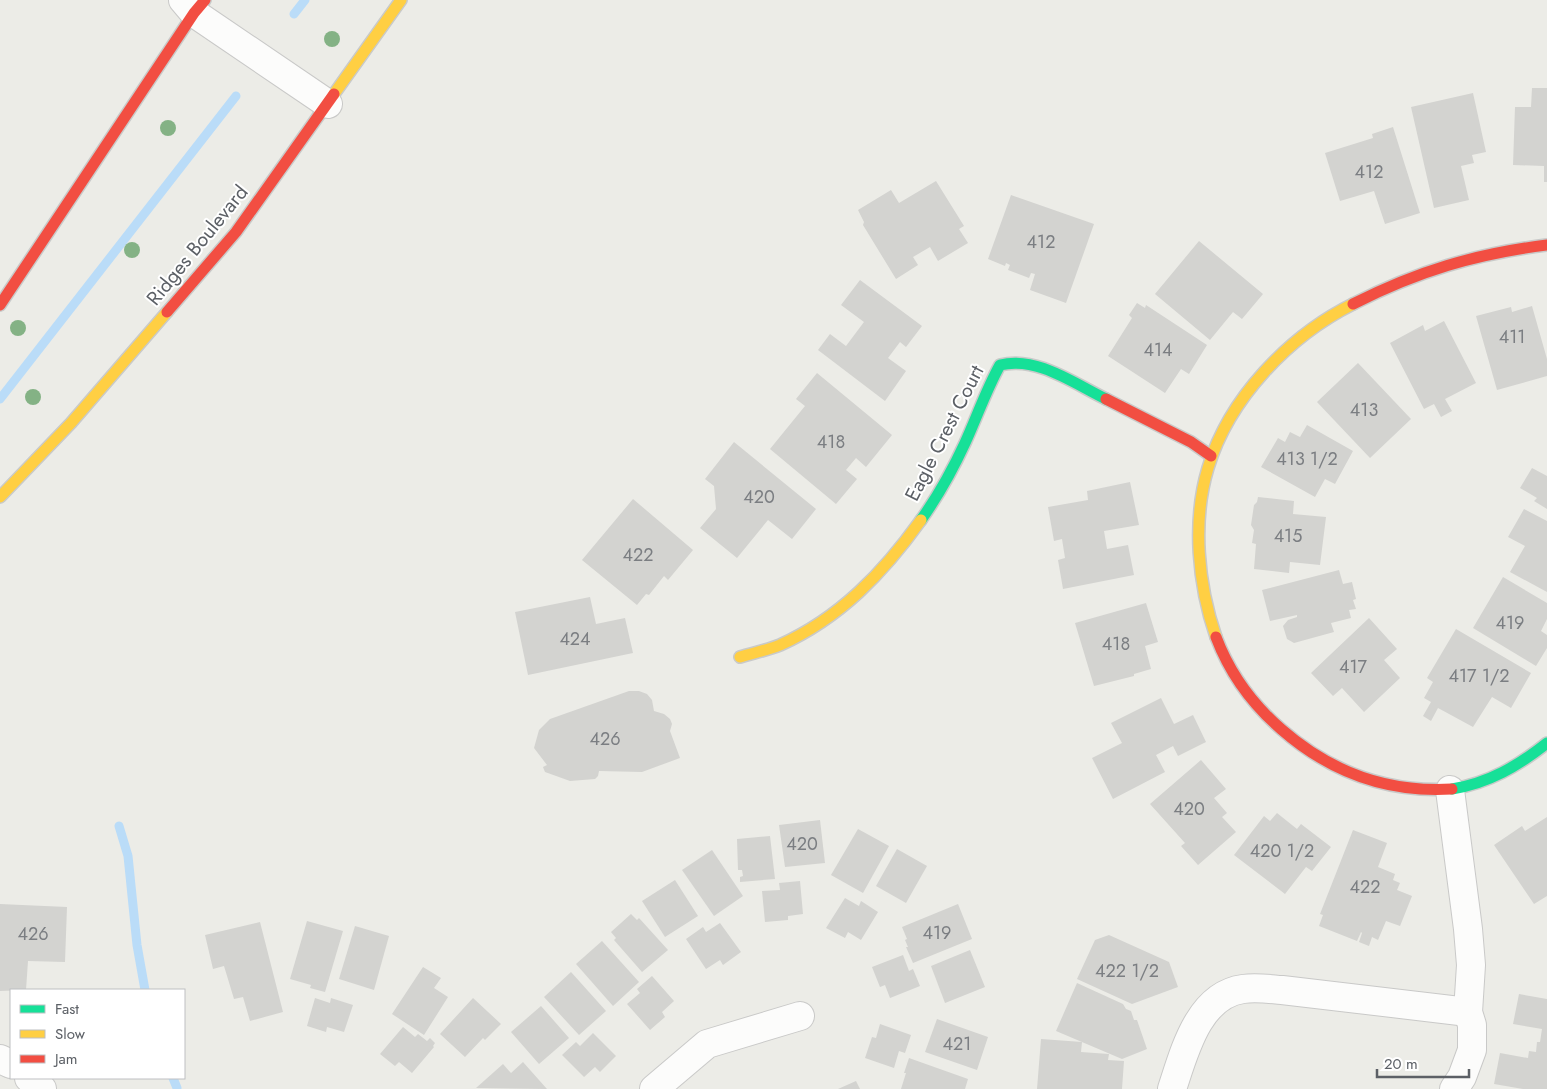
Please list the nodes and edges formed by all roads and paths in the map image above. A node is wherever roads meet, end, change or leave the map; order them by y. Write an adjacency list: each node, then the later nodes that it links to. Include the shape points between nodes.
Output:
1 (401, 0): 3 (street, Ridges Boulevard)
2 (194, 4): 3 (street); 5 (street)
3 (328, 104): 7 (street, Ridges Boulevard, via 236,232 71,424)
4 (1547, 245): 6 (street, via 1490,254 1422,272 1340,311 1276,360 1256,382)
5 (0, 305)
6 (1211, 456): 8 (street, Eagle Crest Court, via 1191,442 1039,366 1013,362 1000,365 942,484 907,541 876,578 842,609 804,635 759,654); 10 (street, via 1202,496 1199,534 1205,598 1220,648 1246,694 1266,716 1306,749 1348,774 1410,790)
7 (0, 497)
8 (740, 658)
9 (1547, 743): 10 (street, via 1496,777)
10 (1450, 790): 11 (street, via 1471,965)
11 (1468, 1012): 16 (street, via 1282,990 1241,989 1210,1006 1190,1040); 17 (street, via 1472,1025 1472,1050)
12 (800, 1016): 15 (street, via 707,1044)
13 (31, 1079): 14 (street)
14 (42, 1089)
15 (654, 1089)
16 (1172, 1089)
17 (1454, 1089)

